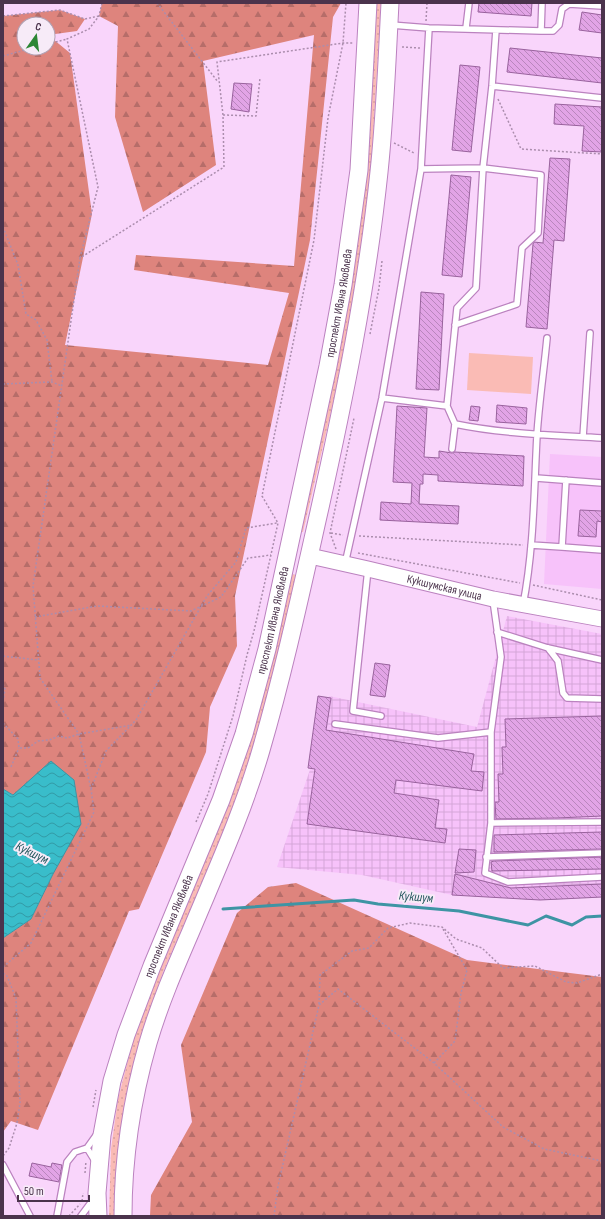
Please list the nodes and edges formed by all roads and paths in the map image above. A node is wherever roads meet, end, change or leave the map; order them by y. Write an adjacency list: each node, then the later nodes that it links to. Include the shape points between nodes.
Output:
1 (102, 3): 11 (path)
2 (157, 3): 24 (path)
3 (346, 3): 19 (path)
4 (368, 3): 56 (main road, проспект Ивана Яковлева, via 359,170 343,285 328,366)
5 (390, 3): 12 (main road, проспект Ивана Яковлева)
6 (427, 3): 13 (path)
7 (468, 3): 14 (lane)
8 (542, 3): 16 (lane)
9 (602, 6): 16 (lane, via 569,4 562,9 559,25 553,30)
10 (3, 16): 11 (path, via 60,10 85,19)
11 (99, 16): 17 (path, via 89,30)
12 (388, 25): 13 (lane); 57 (main road, проспект Ивана Яковлева, via 380,170 365,287)
13 (428, 25): 14 (lane); 30 (lane)
14 (466, 28): 15 (lane)
15 (496, 30): 16 (lane); 25 (lane)
16 (541, 31)
17 (67, 39): 18 (path); 34 (path, via 98,187)
18 (56, 42)
19 (343, 43): 20 (path); 24 (path, via 217,62); 51 (path, via 328,118 314,240 262,496)
20 (357, 43)
21 (16, 52): 22 (path)
22 (3, 56)
23 (260, 78): 27 (path, via 256,116)
24 (219, 84): 27 (path)
25 (492, 86): 26 (lane); 29 (path, via 521,149); 31 (lane)
26 (602, 98)
27 (223, 114): 34 (path, via 224,167)
28 (394, 143): 30 (path)
29 (602, 154)
30 (422, 156): 32 (lane)
31 (483, 168): 32 (lane); 35 (lane, via 476,288 457,308); 35 (lane, via 541,175 538,233 522,248 517,304)
32 (421, 169): 41 (lane)
33 (3, 227): 38 (path, via 18,265 26,314 36,320 47,340)
34 (80, 258): 40 (path)
35 (455, 325): 42 (lane)
36 (590, 333): 45 (lane)
37 (547, 338): 44 (lane)
38 (52, 382): 39 (path); 40 (path)
39 (3, 384)
40 (62, 386): 64 (path, via 33,586)
41 (382, 398): 42 (lane); 52 (lane)
42 (448, 406): 43 (lane)
43 (456, 424): 44 (lane); 47 (lane)
44 (538, 434): 45 (lane); 48 (lane)
45 (583, 437): 46 (lane)
46 (602, 438)
47 (452, 449)
48 (536, 478): 49 (lane); 53 (lane)
49 (566, 480): 50 (lane); 54 (lane)
50 (602, 483)
51 (278, 523): 56 (path); 77 (path, via 246,528 236,562 207,596)
52 (351, 536): 53 (path); 58 (lane); 58 (path, via 330,533 337,550)
53 (531, 545): 54 (lane); 60 (lane)
54 (562, 547): 55 (lane)
55 (602, 550)
56 (279, 553): 57 (main road, Кукшумская улица); 64 (path, via 248,558 221,597 191,611 97,606); 84 (path, via 233,716); 95 (main road, проспект Ивана Яковлева, via 267,649 244,734 221,800)
57 (310, 556): 58 (street, Кукшумская улица); 108 (main road, проспект Ивана Яковлева, via 260,754 236,825 172,975 148,1042 127,1145)
58 (347, 558): 59 (street, Кукшумская улица); 60 (path)
59 (368, 569): 61 (street, Кукшумская улица); 74 (lane, via 353,711)
60 (527, 584): 62 (path); 63 (lane)
61 (493, 599): 63 (street, Кукшумская улица); 66 (lane)
62 (602, 600)
63 (523, 605): 65 (street, Кукшумская улица)
64 (35, 617): 69 (path)
65 (602, 619)
66 (497, 632): 67 (lane); 78 (lane, via 501,658)
67 (548, 648): 70 (lane); 72 (lane, via 558,661 563,693 567,698)
68 (3, 656): 69 (path)
69 (38, 660): 79 (path, via 40,678)
70 (602, 660)
71 (3, 684): 73 (path)
72 (602, 699)
73 (3, 703)
74 (381, 716)
75 (3, 723): 80 (path, via 18,740)
76 (335, 724): 78 (lane, via 438,738)
77 (132, 725): 79 (path); 82 (path, via 106,751)
78 (491, 732): 85 (lane)
79 (79, 734): 80 (path, via 67,738 59,736 38,741 28,748); 82 (path)
80 (19, 748): 81 (path)
81 (11, 767)
82 (91, 789): 90 (path, via 94,812 32,943)
83 (602, 822): 85 (lane)
84 (196, 823)
85 (491, 823): 87 (lane)
86 (602, 853): 87 (lane)
87 (486, 857): 88 (lane, via 485,873 508,882)
88 (602, 877)
89 (442, 927): 92 (path, via 456,939 482,948 503,968 535,966 566,982 577,983); 93 (path, via 410,923 388,928 369,948 352,951 320,975); 94 (path, via 467,970 461,993 455,1041)
90 (3, 967)
91 (3, 973): 98 (path, via 7,976 16,998 20,1103 9,1148)
92 (602, 974)
93 (319, 1005): 94 (path, via 338,989); 109 (path, via 278,1186)
94 (434, 1063): 99 (path, via 504,1128 544,1149)
95 (104, 1084): 96 (path); 97 (lane, via 97,1134); 101 (main road, проспект Ивана Яковлева, via 102,1135)
96 (92, 1110)
97 (87, 1148): 101 (path); 101 (lane, via 94,1158); 104 (lane, via 75,1152 67,1162)
98 (3, 1156)
99 (602, 1161)
100 (3, 1165): 103 (lane)
101 (92, 1175): 102 (main road, проспект Ивана Яковлева)
102 (90, 1193): 105 (path); 106 (lane); 107 (main road, проспект Ивана Яковлева)
103 (30, 1216)
104 (57, 1216)
105 (69, 1216)
106 (81, 1216)
107 (98, 1216)
108 (123, 1216)
109 (274, 1216)

